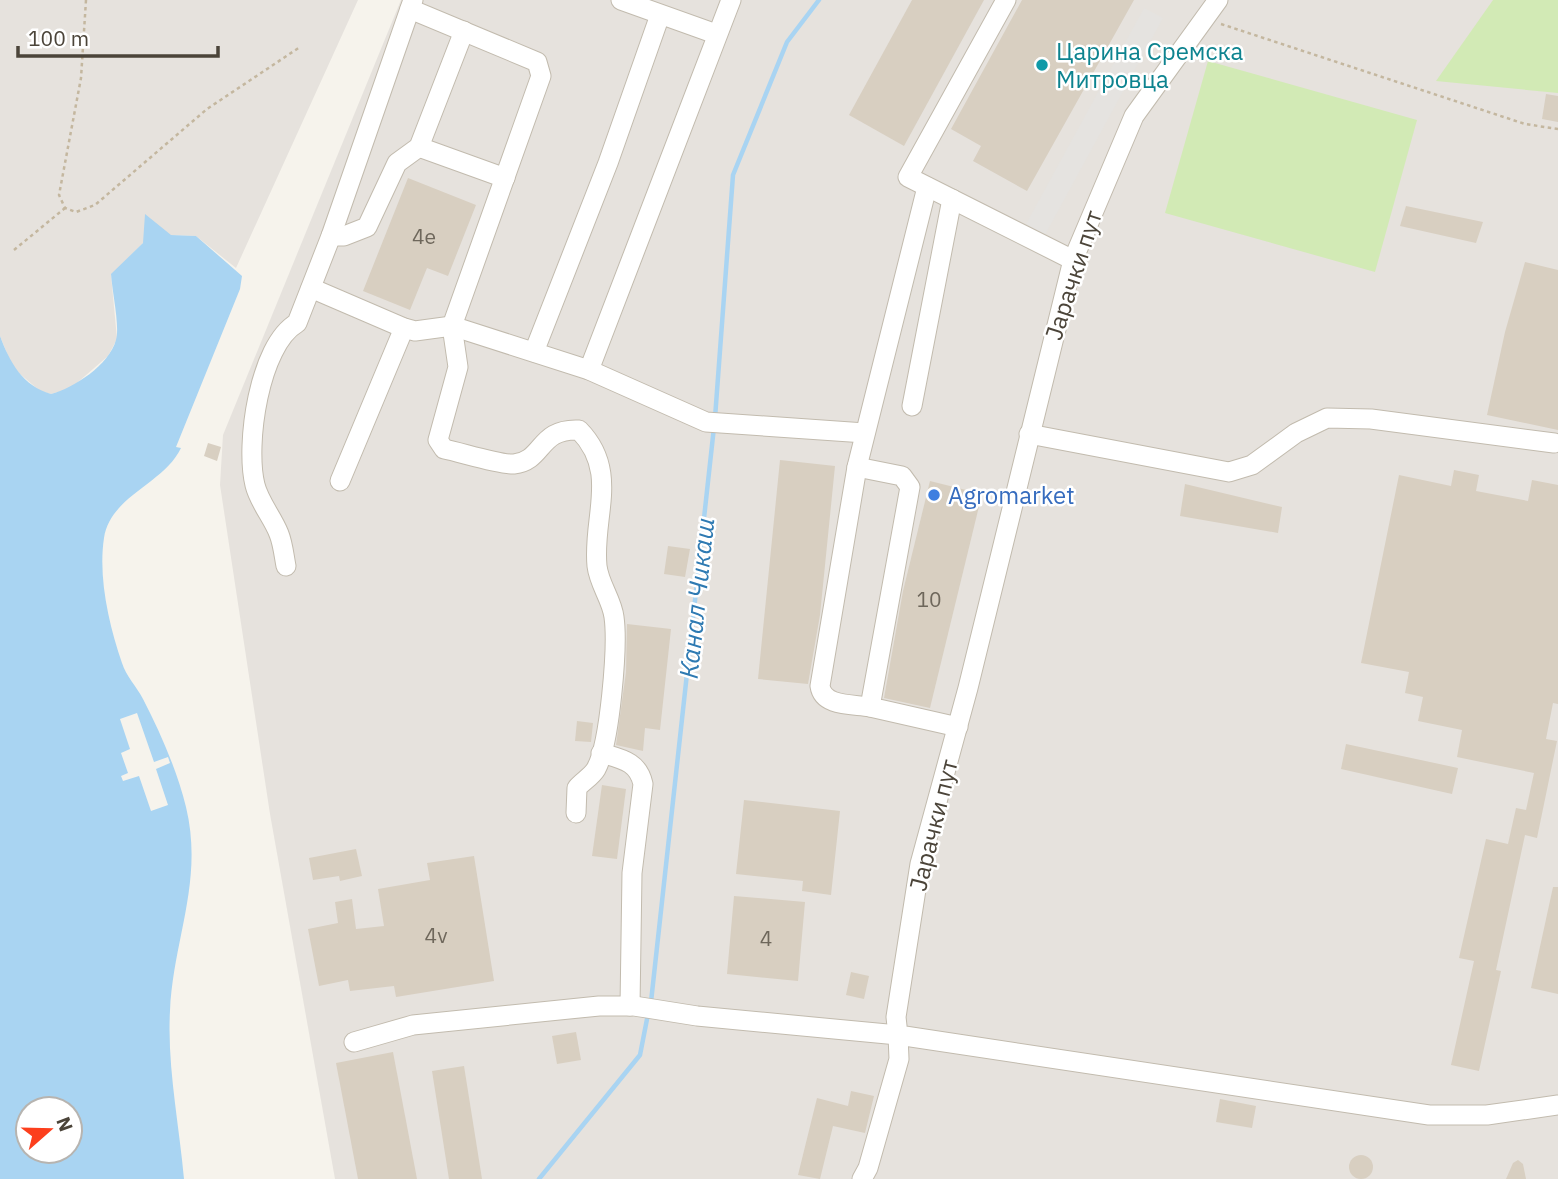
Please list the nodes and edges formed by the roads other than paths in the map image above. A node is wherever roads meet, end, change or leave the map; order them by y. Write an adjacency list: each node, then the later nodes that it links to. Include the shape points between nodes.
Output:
1 (623, 0): 6 (street)
2 (731, 0): 8 (street)
3 (1006, 0): 11 (street, via 908,177)
4 (1218, 0): 14 (street, Јарачки пут, via 1134,116)
5 (412, 4): 7 (street); 13 (street)
6 (660, 15): 8 (street); 18 (street, via 555,306)
7 (464, 31): 9 (street); 10 (street, via 537,62 541,76)
8 (716, 34): 19 (street)
9 (419, 146): 10 (street); 13 (street, via 397,163 367,227)
10 (505, 178): 16 (street)
11 (927, 187): 12 (street); 21 (street)
12 (952, 200): 14 (street); 20 (street)
13 (331, 236): 15 (street)
14 (1073, 260): 22 (street, Јарачки пут)
15 (310, 288): 17 (street); 26 (street, via 297,323 286,329 258,388 252,424 255,486 280,536)
16 (452, 326): 17 (street); 18 (street); 29 (street, via 458,367 438,440 444,449 514,464 533,456 551,434 564,429 579,430 593,444 601,474 597,567 614,617 612,700)
17 (404, 328): 25 (street)
18 (534, 352): 19 (street)
19 (589, 370): 21 (street, via 706,422)
20 (912, 406)
21 (865, 433): 24 (street)
22 (1029, 435): 23 (street, via 1230,472 1252,466 1296,433 1327,418 1371,419); 28 (street, Јарачки пут)
23 (1554, 443)
24 (857, 467): 27 (street, via 902,477 910,487); 27 (street, via 820,686 827,701)
25 (340, 481)
26 (286, 566)
27 (870, 706): 28 (street)
28 (958, 727): 32 (street, Јарачки пут, via 920,864 896,1017)
29 (601, 753): 30 (street, via 596,770 577,788); 31 (street, via 630,762 640,772 643,784 632,873)
30 (576, 813)
31 (632, 1006): 32 (street); 33 (street, via 413,1025)
32 (898, 1035): 34 (street, via 1429,1115 1487,1115); 35 (street, Јарачки пут, via 899,1059)
33 (354, 1042)
34 (1558, 1105)
35 (862, 1179)

